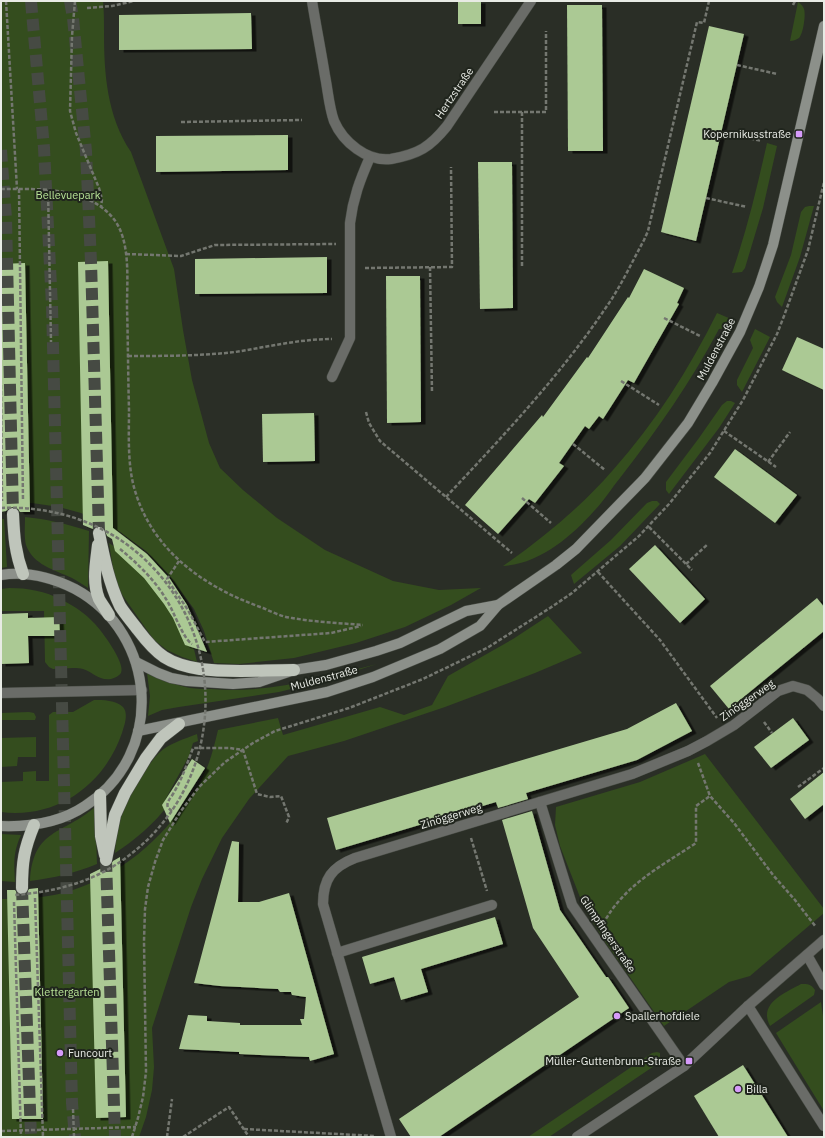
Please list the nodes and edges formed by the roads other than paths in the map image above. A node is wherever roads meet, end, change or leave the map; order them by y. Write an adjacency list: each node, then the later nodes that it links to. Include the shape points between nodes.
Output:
1 (312, 1): 4 (street, Hertzstraße, via 335,122 344,137)
2 (531, 1): 4 (street, Hertzstraße, via 447,126 434,141 418,152 405,156 387,159)
3 (824, 26): 9 (main road, Muldenstraße, via 773,245 740,332 712,383 688,423 645,478 576,549)
4 (370, 157): 5 (street, via 356,188 352,207 350,338)
5 (332, 377)
6 (18, 511): 7 (highway, via 14,538 16,555)
7 (23, 574): 8 (main road); 10 (main road, via 54,580 68,586 95,602)
8 (1, 575)
9 (498, 605): 12 (main road, Muldenstraße, via 466,611 376,652); 16 (main road, Muldenstraße, via 480,626 462,637 373,677 327,692)
10 (109, 615): 11 (main road, via 123,635); 12 (highway, via 96,588 99,533 105,565 121,607 156,652 164,658 206,669)
11 (136, 662): 12 (main road, Muldenstraße, via 171,678 233,684 259,682); 13 (main road)
12 (294, 670)
13 (142, 690): 14 (street); 17 (main road)
14 (1, 693)
15 (824, 706): 19 (street, Zinöggerweg, via 807,690 793,686 778,691 734,725 693,749 632,774)
16 (179, 724): 17 (main road, Muldenstraße); 18 (highway, via 161,738 125,793 115,814 106,860 101,836)
17 (138, 731): 18 (main road, via 128,760)
18 (100, 795): 20 (main road, via 69,815 52,822)
19 (540, 802): 25 (street, Zinöggerweg, via 343,862 330,875 323,891 323,904); 29 (street, Glimpfingerstraße, via 572,905)
20 (34, 825): 21 (main road); 22 (highway, via 23,856)
21 (1, 826)
22 (22, 888)
23 (492, 905): 25 (street)
24 (824, 940): 26 (street)
25 (337, 953): 31 (street, Zinöggerweg)
26 (807, 955): 27 (street); 28 (street)
27 (824, 985)
28 (748, 1006): 29 (street); 30 (street)
29 (684, 1066): 32 (street)
30 (824, 1126)
31 (391, 1137)
32 (577, 1137)

